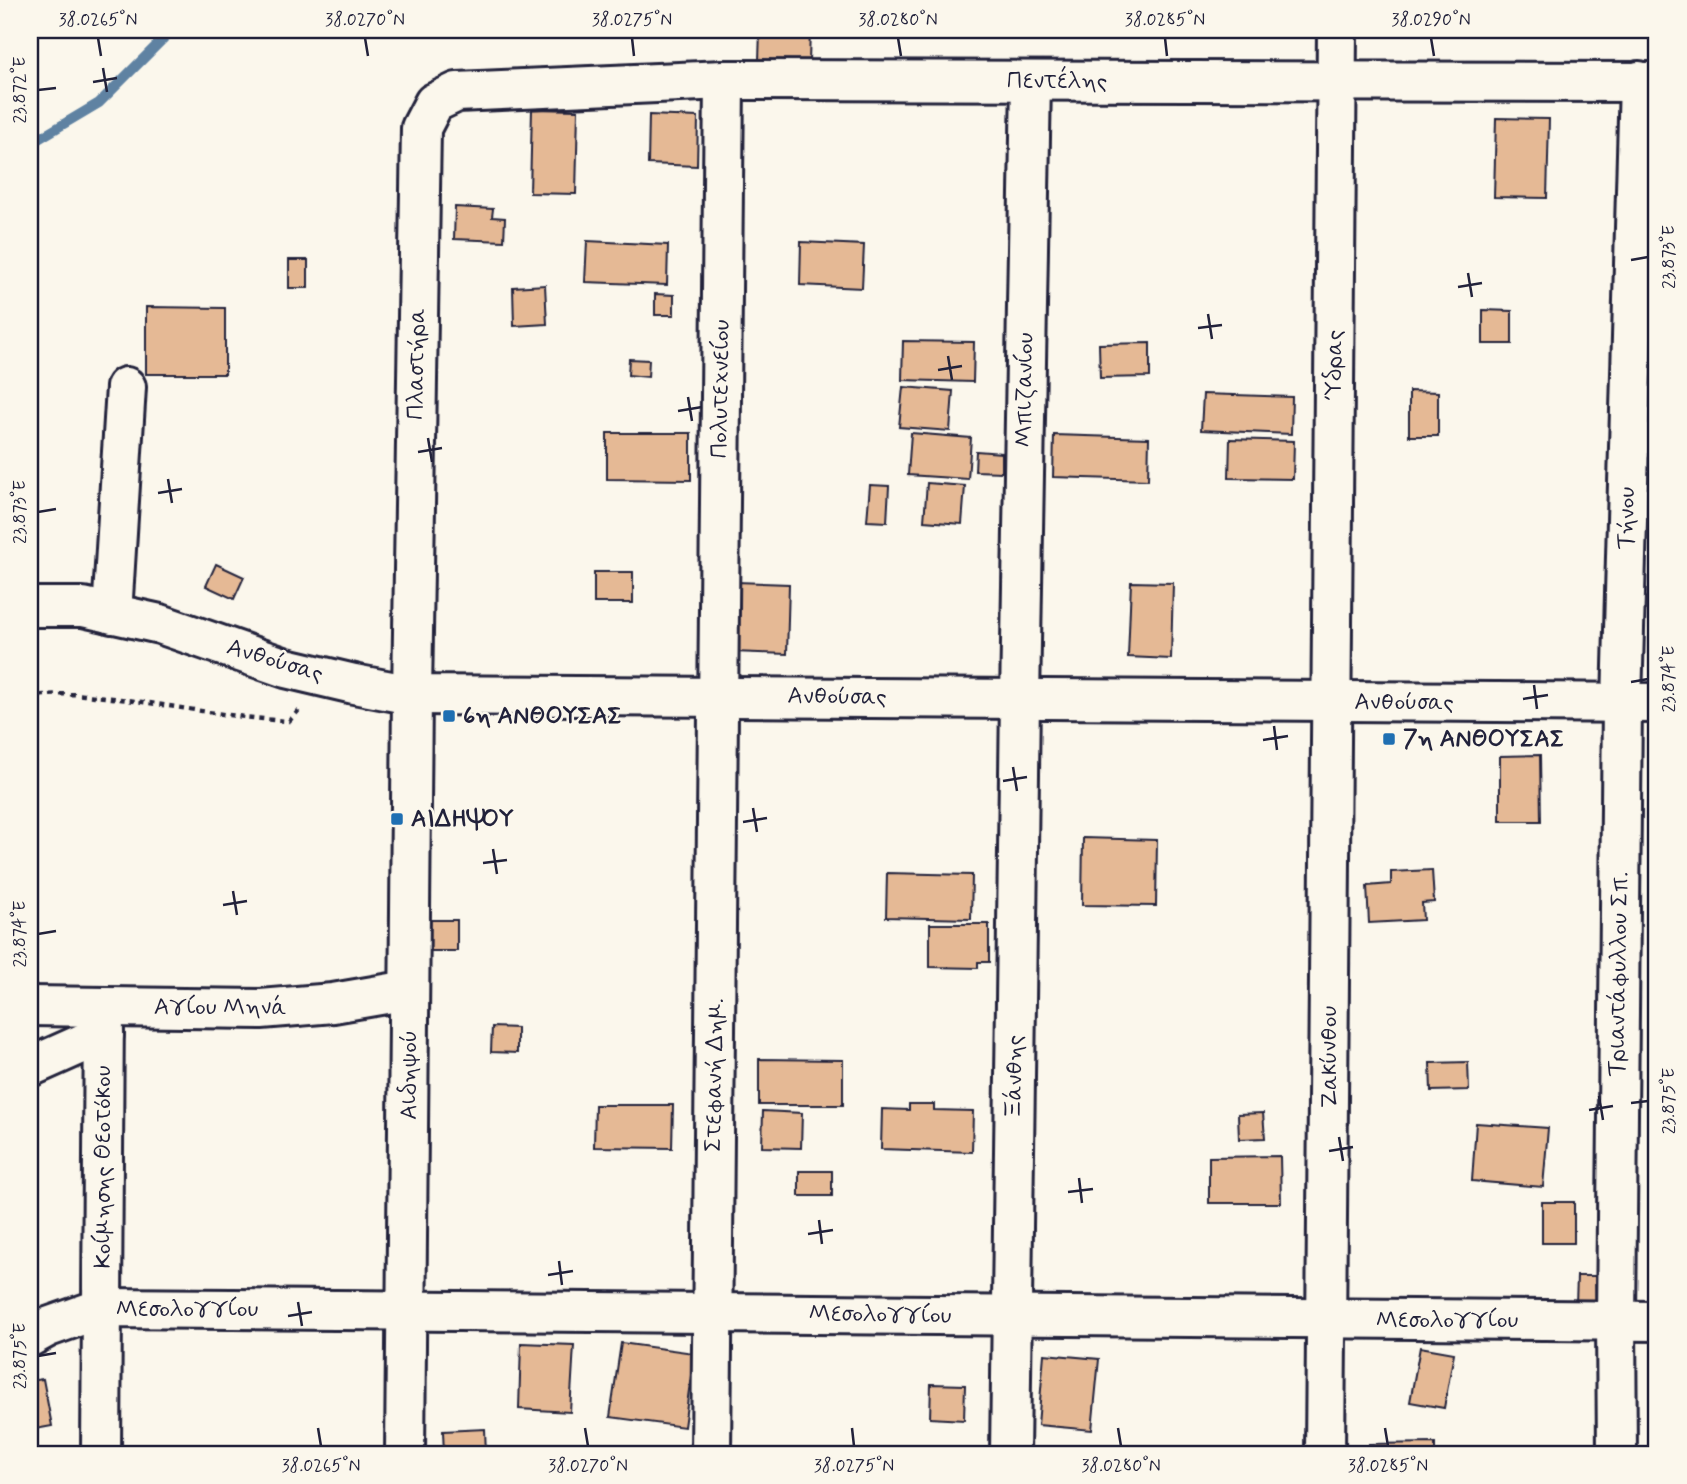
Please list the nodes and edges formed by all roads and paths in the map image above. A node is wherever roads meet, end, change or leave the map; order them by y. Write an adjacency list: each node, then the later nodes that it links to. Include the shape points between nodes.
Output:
1 (1337, 30): 4 (street, Ύδρας)
2 (724, 80): 3 (street, Πεντέλης); 6 (street, Πεντέλης); 13 (street, Πολυτεχνείου)
3 (1031, 81): 4 (street, Πεντέλης); 14 (street, Μπιζανίου)
4 (1337, 81): 5 (street, Πεντέλης); 15 (street, Ύδρας)
5 (1648, 81): 16 (street, Τήνου)
6 (457, 92): 11 (street, Πλαστήρα, via 434,103 421,128)
7 (126, 387): 9 (street)
8 (30, 607): 9 (street, Ανθούσας, via 83,607)
9 (112, 614): 10 (street, Ανθούσας, via 160,624)
10 (328, 678): 11 (street, Ανθούσας); 12 (path, via 289,721 81,695)
11 (412, 695): 13 (street, Ανθούσας); 17 (street, Αιδηψού)
12 (30, 696)
13 (718, 697): 14 (street, Ανθούσας); 23 (street, Στεφανή Δημ.)
14 (1020, 699): 15 (street, Ανθούσας); 24 (street, Ξάνθης)
15 (1332, 701): 16 (street, Ανθούσας); 25 (street, Ζακύνθου)
16 (1640, 703): 26 (street, Τριαντάφυλλου Σπ.)
17 (410, 990): 19 (street, Αγίου Μηνά, via 298,1007); 22 (street, Αιδηψού)
18 (30, 1006): 19 (street, Αγίου Μηνά)
19 (104, 1020): 20 (street); 21 (street, Κοίμησης Θεοτόκου)
20 (30, 1067)
21 (102, 1308): 22 (street, Μεσολογγίου); 28 (street, Μεσολογγίου); 29 (street, Κοίμησης Θεοτόκου)
22 (407, 1311): 23 (street, Μεσολογγίου); 30 (street, Αιδηψού)
23 (712, 1313): 24 (street, Μεσολογγίου); 31 (street, Στεφανή Δημ.)
24 (1013, 1316): 25 (street, Μεσολογγίου); 32 (street, Ξάνθης)
25 (1326, 1319): 26 (street, Μεσολογγίου); 33 (street, Ζακύνθου)
26 (1616, 1321): 27 (street, Μεσολογγίου); 34 (street, Τριαντάφυλλου Σπ.)
27 (1657, 1321)
28 (30, 1337)
29 (101, 1454)
30 (405, 1454)
31 (711, 1454)
32 (1010, 1454)
33 (1325, 1454)
34 (1617, 1454)

